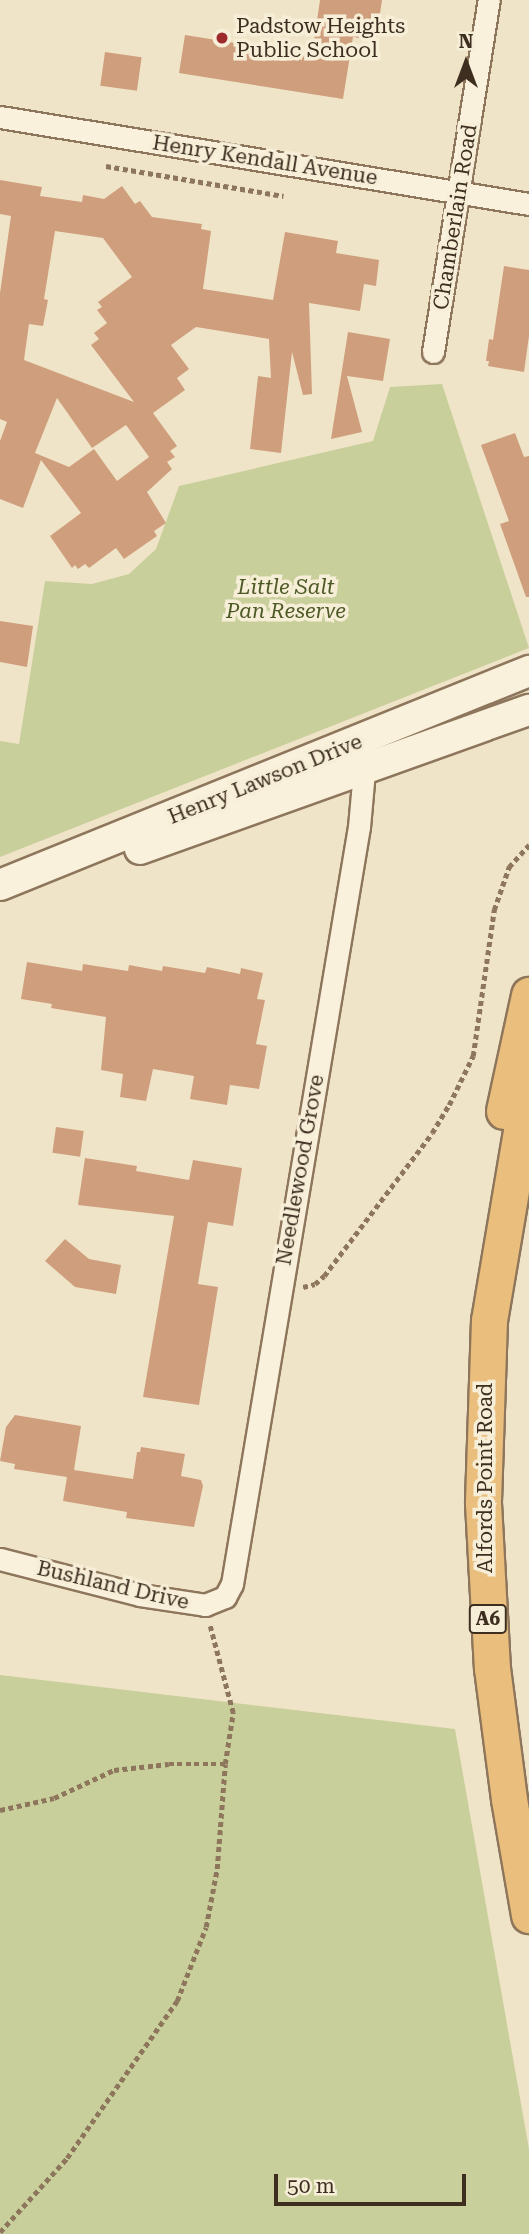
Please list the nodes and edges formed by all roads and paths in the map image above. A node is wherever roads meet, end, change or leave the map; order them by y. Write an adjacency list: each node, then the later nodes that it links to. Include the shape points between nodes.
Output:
1 (489, 0): 4 (street, Chamberlain Road)
2 (0, 117): 4 (street, Henry Kendall Avenue)
3 (106, 166): 5 (path)
4 (459, 192): 6 (street, Henry Kendall Avenue); 7 (street, Chamberlain Road)
5 (283, 196)
6 (529, 204)
7 (433, 352)
8 (529, 671): 10 (main road, Henry Lawson Drive)
9 (529, 710): 11 (main road, Henry Lawson Drive)
10 (354, 743): 11 (street, Needlewood Grove); 13 (main road, Henry Lawson Drive)
11 (364, 771): 14 (main road, Henry Lawson Drive); 17 (street, Needlewood Grove, via 359,827)
12 (529, 845): 17 (path, via 509,867 494,910 472,1056 449,1105 324,1276 316,1284)
13 (0, 885)
14 (0, 898)
15 (529, 995): 18 (highway, via 497,1150)
16 (529, 1084): 18 (highway, Alfords Point Road / A6)
17 (280, 1288): 20 (street, Needlewood Grove, via 236,1569)
18 (489, 1320): 23 (highway, Alfords Point Road / A6, via 483,1453 486,1600 499,1733)
19 (0, 1559): 20 (street, Bushland Drive, via 140,1595)
20 (215, 1601): 21 (path, via 233,1713)
21 (225, 1764): 22 (path, via 114,1770 54,1798); 24 (path, via 217,1868 206,1927 177,2001 67,2158)
22 (0, 1810)
23 (529, 1915)
24 (0, 2232)

